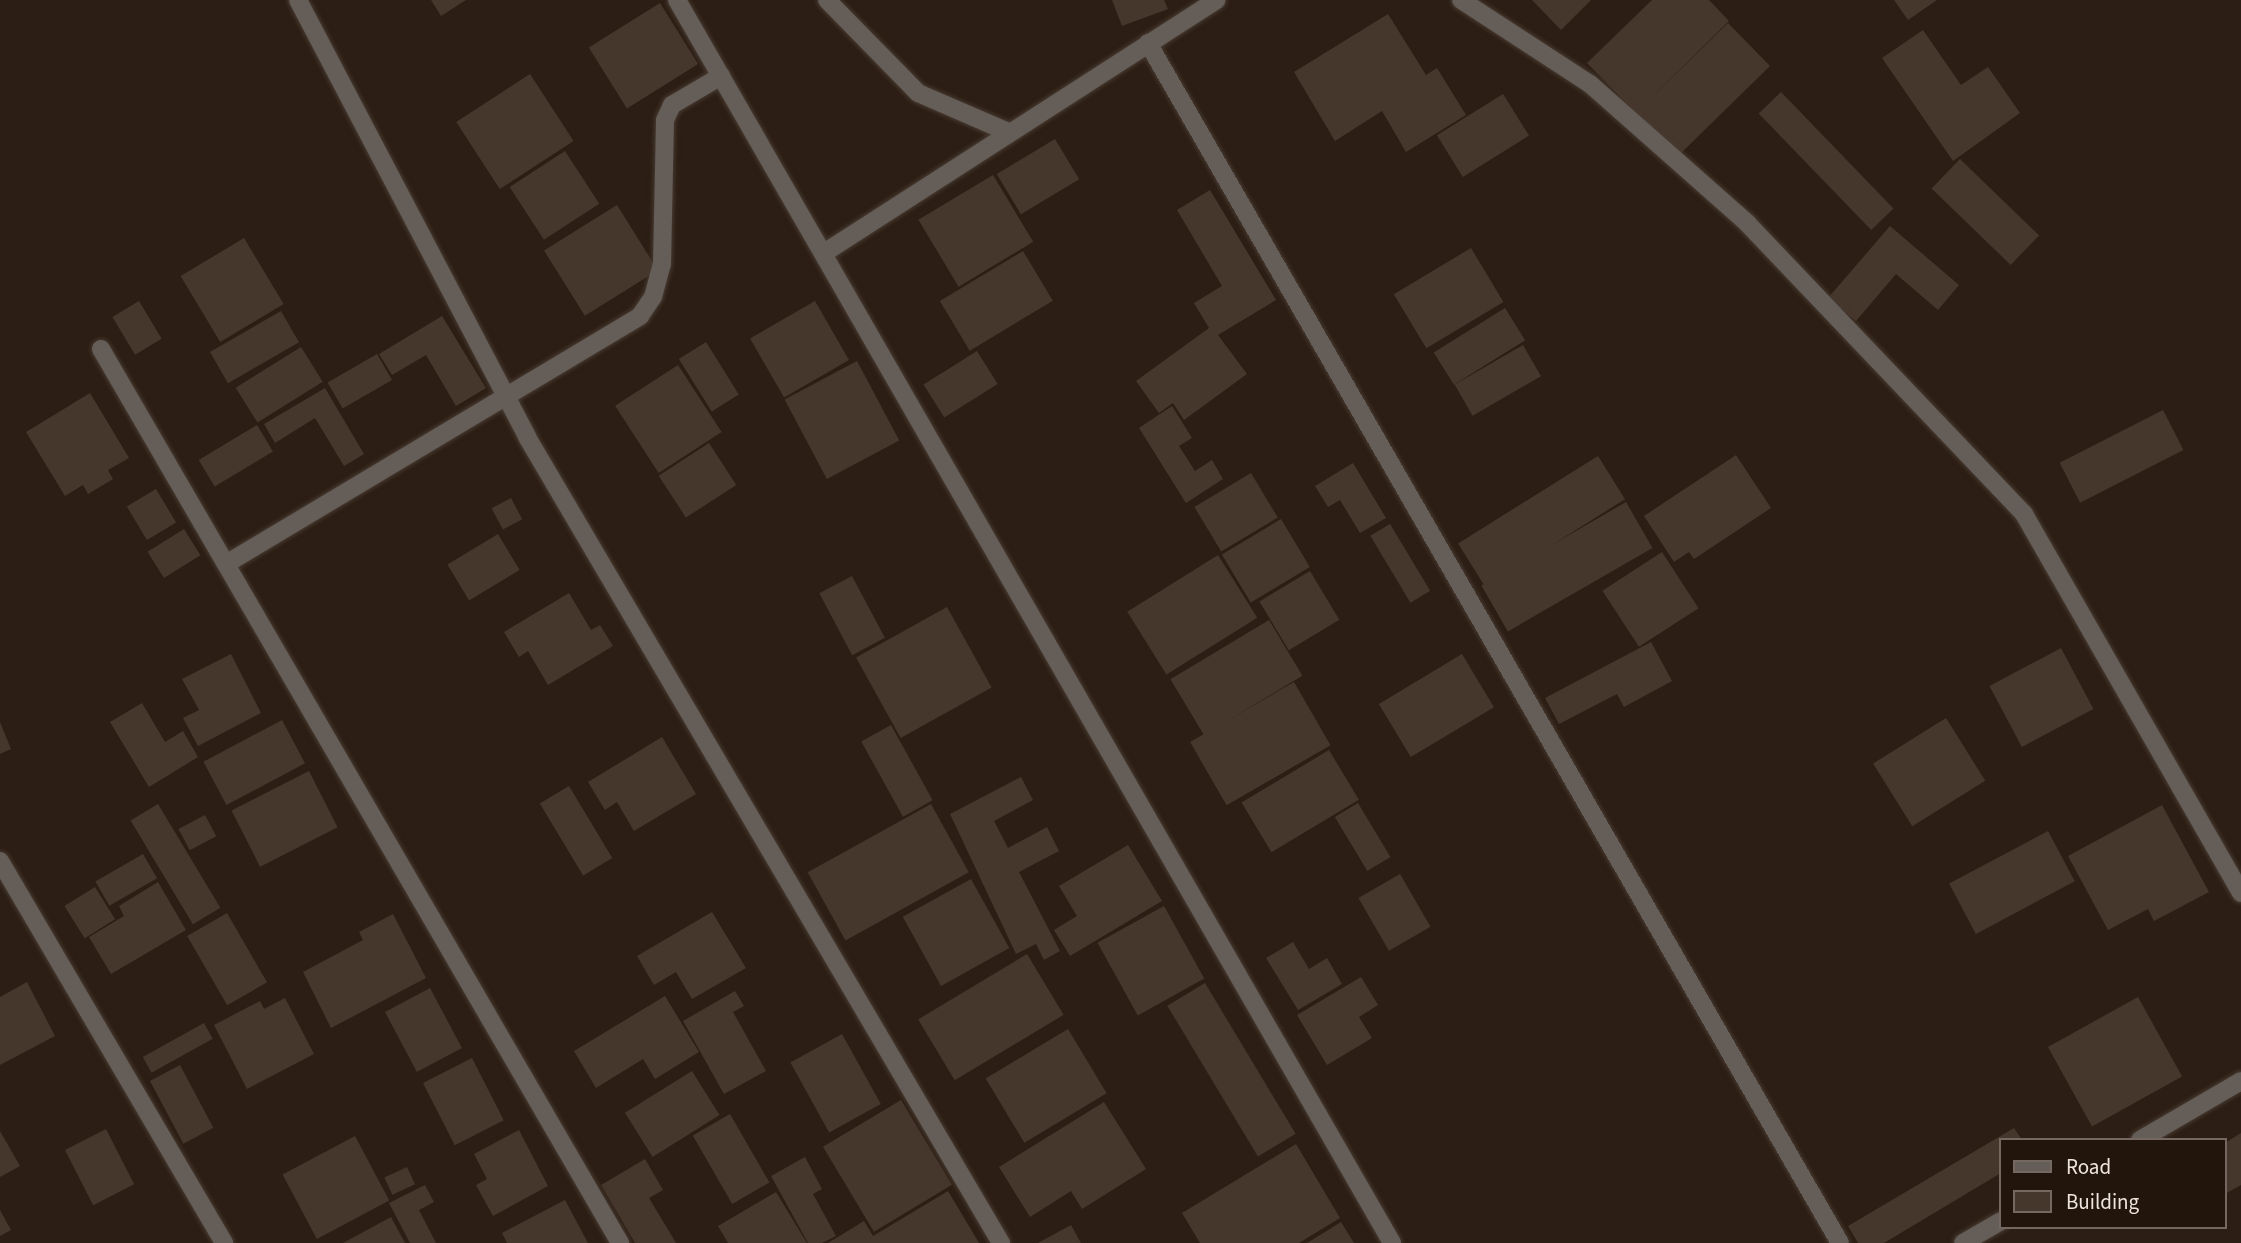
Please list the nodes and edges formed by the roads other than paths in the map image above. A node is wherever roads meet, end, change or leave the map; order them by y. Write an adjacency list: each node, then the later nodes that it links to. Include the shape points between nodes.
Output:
1 (298, 0): 11 (street)
2 (677, 0): 7 (street)
3 (827, 0): 8 (street, via 918,93)
4 (1216, 0): 6 (street)
5 (1461, 0): 14 (street, via 1590,84 1747,223 1880,370 2024,514)
6 (1149, 43): 8 (street); 22 (street)
7 (721, 76): 9 (street); 11 (street, via 672,105 665,120 662,264 653,297 640,316)
8 (1006, 131): 9 (street)
9 (824, 253): 21 (street)
10 (101, 349): 12 (street)
11 (509, 399): 12 (street); 20 (street)
12 (226, 564): 19 (street)
13 (0, 861): 18 (street)
14 (2241, 893)
15 (2241, 1081): 16 (street)
16 (2143, 1138)
17 (2000, 1222): 23 (street)
18 (224, 1243)
19 (620, 1243)
20 (1001, 1243)
21 (1392, 1243)
22 (1839, 1243)
23 (1963, 1243)

